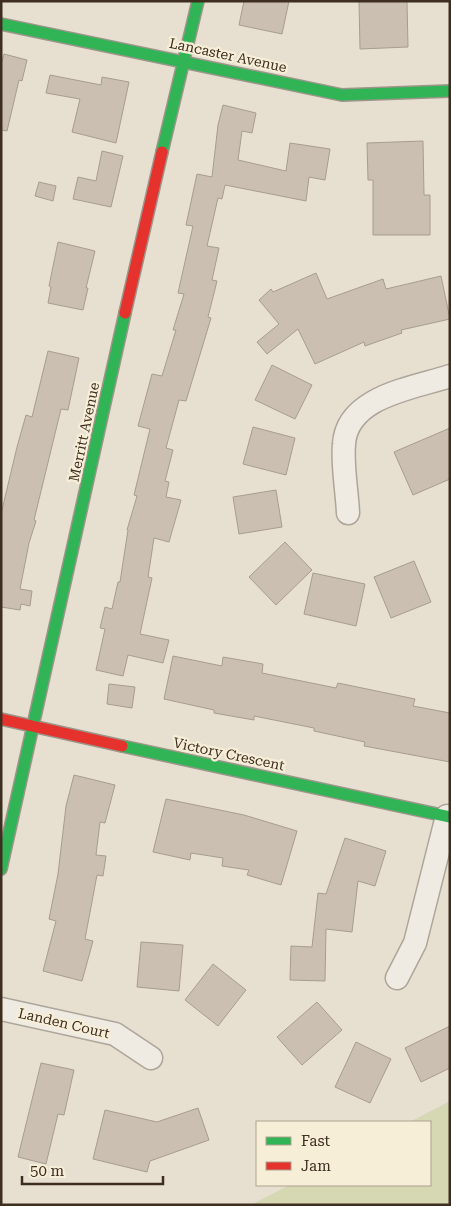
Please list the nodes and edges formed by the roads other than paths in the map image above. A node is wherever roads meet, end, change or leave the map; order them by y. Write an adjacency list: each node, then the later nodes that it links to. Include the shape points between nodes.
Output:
1 (198, 1): 3 (street, Merritt Avenue)
2 (1, 24): 3 (street, Lancaster Avenue)
3 (182, 61): 4 (street, Lancaster Avenue, via 342,94); 8 (street, Merritt Avenue)
4 (450, 91)
5 (450, 376): 6 (street, via 379,399 350,422 344,443)
6 (348, 513)
7 (1, 719): 8 (street, Victory Crescent)
8 (34, 727): 9 (street, Victory Crescent); 10 (street, Merritt Avenue)
9 (448, 817): 11 (street, via 415,944)
10 (1, 869)
11 (396, 978)
12 (1, 1009): 13 (street, Landen Court, via 115,1034)
13 (151, 1058)

